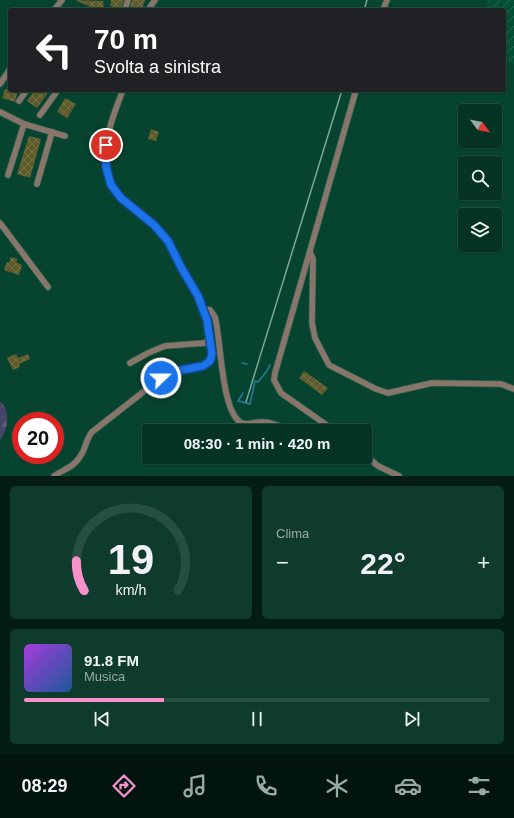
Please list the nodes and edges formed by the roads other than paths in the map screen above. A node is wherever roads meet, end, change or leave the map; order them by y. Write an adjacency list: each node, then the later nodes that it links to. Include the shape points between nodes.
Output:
1 (62, 0): 2 (street)
2 (56, 8)
3 (8, 73): 4 (street)
4 (0, 84)
5 (26, 92): 9 (street)
6 (57, 92): 11 (street)
7 (122, 92): 20 (street, via 108,136 106,162 111,185 121,198 166,238)
8 (355, 92): 18 (street)
9 (19, 101)
10 (0, 112): 12 (street)
11 (40, 115)
12 (24, 124): 13 (street); 15 (street)
13 (52, 132): 14 (street); 16 (street)
14 (65, 136)
15 (8, 175)
16 (37, 184)
17 (0, 222): 19 (street)
18 (310, 251): 23 (street, via 313,259 312,323 315,338 329,365 376,389 388,392 432,383 500,384); 27 (street, via 274,380 281,393)
19 (48, 287)
20 (204, 309): 21 (street); 25 (street, via 210,310 215,317 227,396 235,416)
21 (210, 337): 22 (street, via 206,343 161,347); 29 (street, via 212,356 208,362 203,366 169,373 148,386 92,432 75,464)
22 (130, 363)
23 (514, 389)
24 (244, 424): 26 (street)
25 (244, 424)
26 (269, 424)
27 (325, 424)
28 (372, 461): 30 (street)
29 (54, 476)
30 (399, 476)

